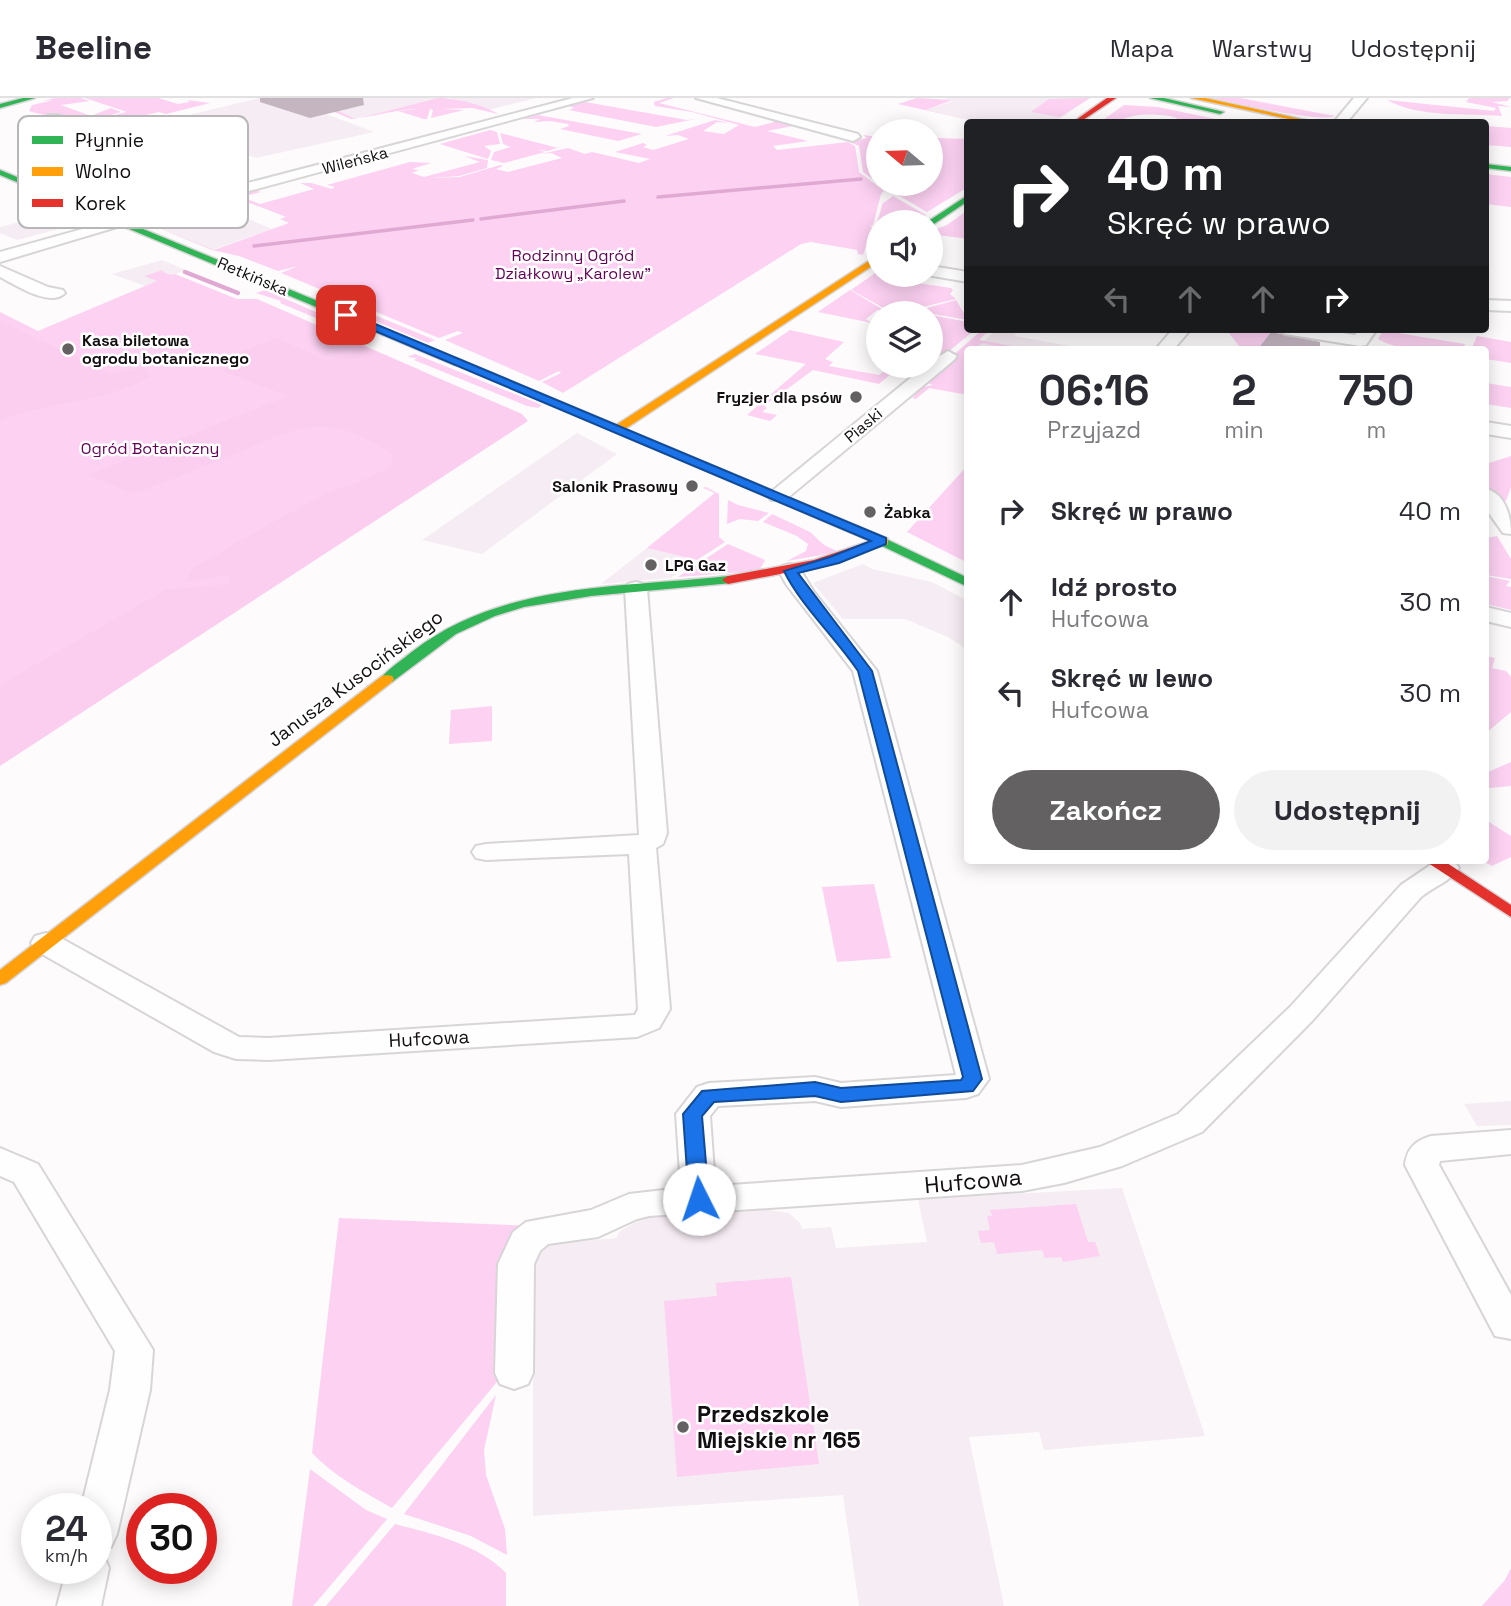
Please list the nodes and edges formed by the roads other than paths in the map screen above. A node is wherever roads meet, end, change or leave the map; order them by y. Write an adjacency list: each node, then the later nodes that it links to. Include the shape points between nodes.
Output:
1 (15, 98): 9 (street)
2 (31, 98): 9 (street)
3 (587, 98): 21 (street, Wileńska)
4 (702, 98): 14 (street)
5 (1112, 98): 10 (street)
6 (1154, 98): 11 (street)
7 (1195, 98): 12 (street)
8 (1354, 100): 13 (street)
9 (0, 103)
10 (1080, 119)
11 (1253, 119)
12 (1296, 119)
13 (1342, 119)
14 (853, 137)
15 (1489, 151): 16 (street)
16 (1511, 153)
17 (1489, 166): 18 (street)
18 (1511, 169)
19 (0, 172): 20 (street, Retkińska)
20 (18, 179)
21 (248, 188)
22 (964, 200): 23 (street)
23 (943, 214)
24 (98, 228): 26 (street, Wileńska)
25 (139, 228): 38 (street, Retkińska)
26 (0, 257)
27 (866, 268): 38 (street)
28 (0, 271): 31 (street)
29 (943, 273): 30 (street)
30 (964, 276)
31 (57, 293)
32 (1489, 305): 33 (street)
33 (1511, 306)
34 (1313, 333): 35 (street)
35 (1361, 340)
36 (948, 356): 40 (street, Piaski)
37 (1489, 428): 39 (street)
38 (618, 429): 40 (street, Retkińska)
39 (1511, 432)
40 (778, 496): 43 (street, Retkińska)
41 (1489, 499): 42 (street)
42 (1511, 528)
43 (882, 541): 44 (street, Janusza Kusocińskiego); 45 (street, Retkińska)
44 (790, 571): 46 (street, Janusza Kusocińskiego); 57 (street, via 865,671 973,1079 966,1086 841,1095 815,1089 709,1096 693,1114)
45 (964, 581)
46 (636, 589): 49 (street, Hufcowa, via 653,833); 53 (street, Janusza Kusocińskiego, via 520,604 457,627)
47 (1489, 615): 48 (street)
48 (1511, 620)
49 (642, 845): 50 (street); 53 (street, Hufcowa, via 654,1009 653,1016 637,1026 236,1048)
50 (486, 852)
51 (1439, 865): 52 (street); 57 (street, Hufcowa, via 1301,1014 1190,1123 1110,1157 1037,1175)
52 (1511, 912)
53 (46, 943): 54 (street, Janusza Kusocińskiego)
54 (0, 978)
55 (1511, 1142): 58 (street, via 1431,1149 1423,1156 1422,1165)
56 (0, 1161): 60 (street, via 26,1173 134,1350 130,1390)
57 (699, 1199): 59 (street, Hufcowa, via 629,1207 598,1223 558,1227 526,1242 516,1264)
58 (1508, 1325)
59 (514, 1373)
60 (106, 1493)
61 (84, 1584): 62 (street)
62 (79, 1606)

